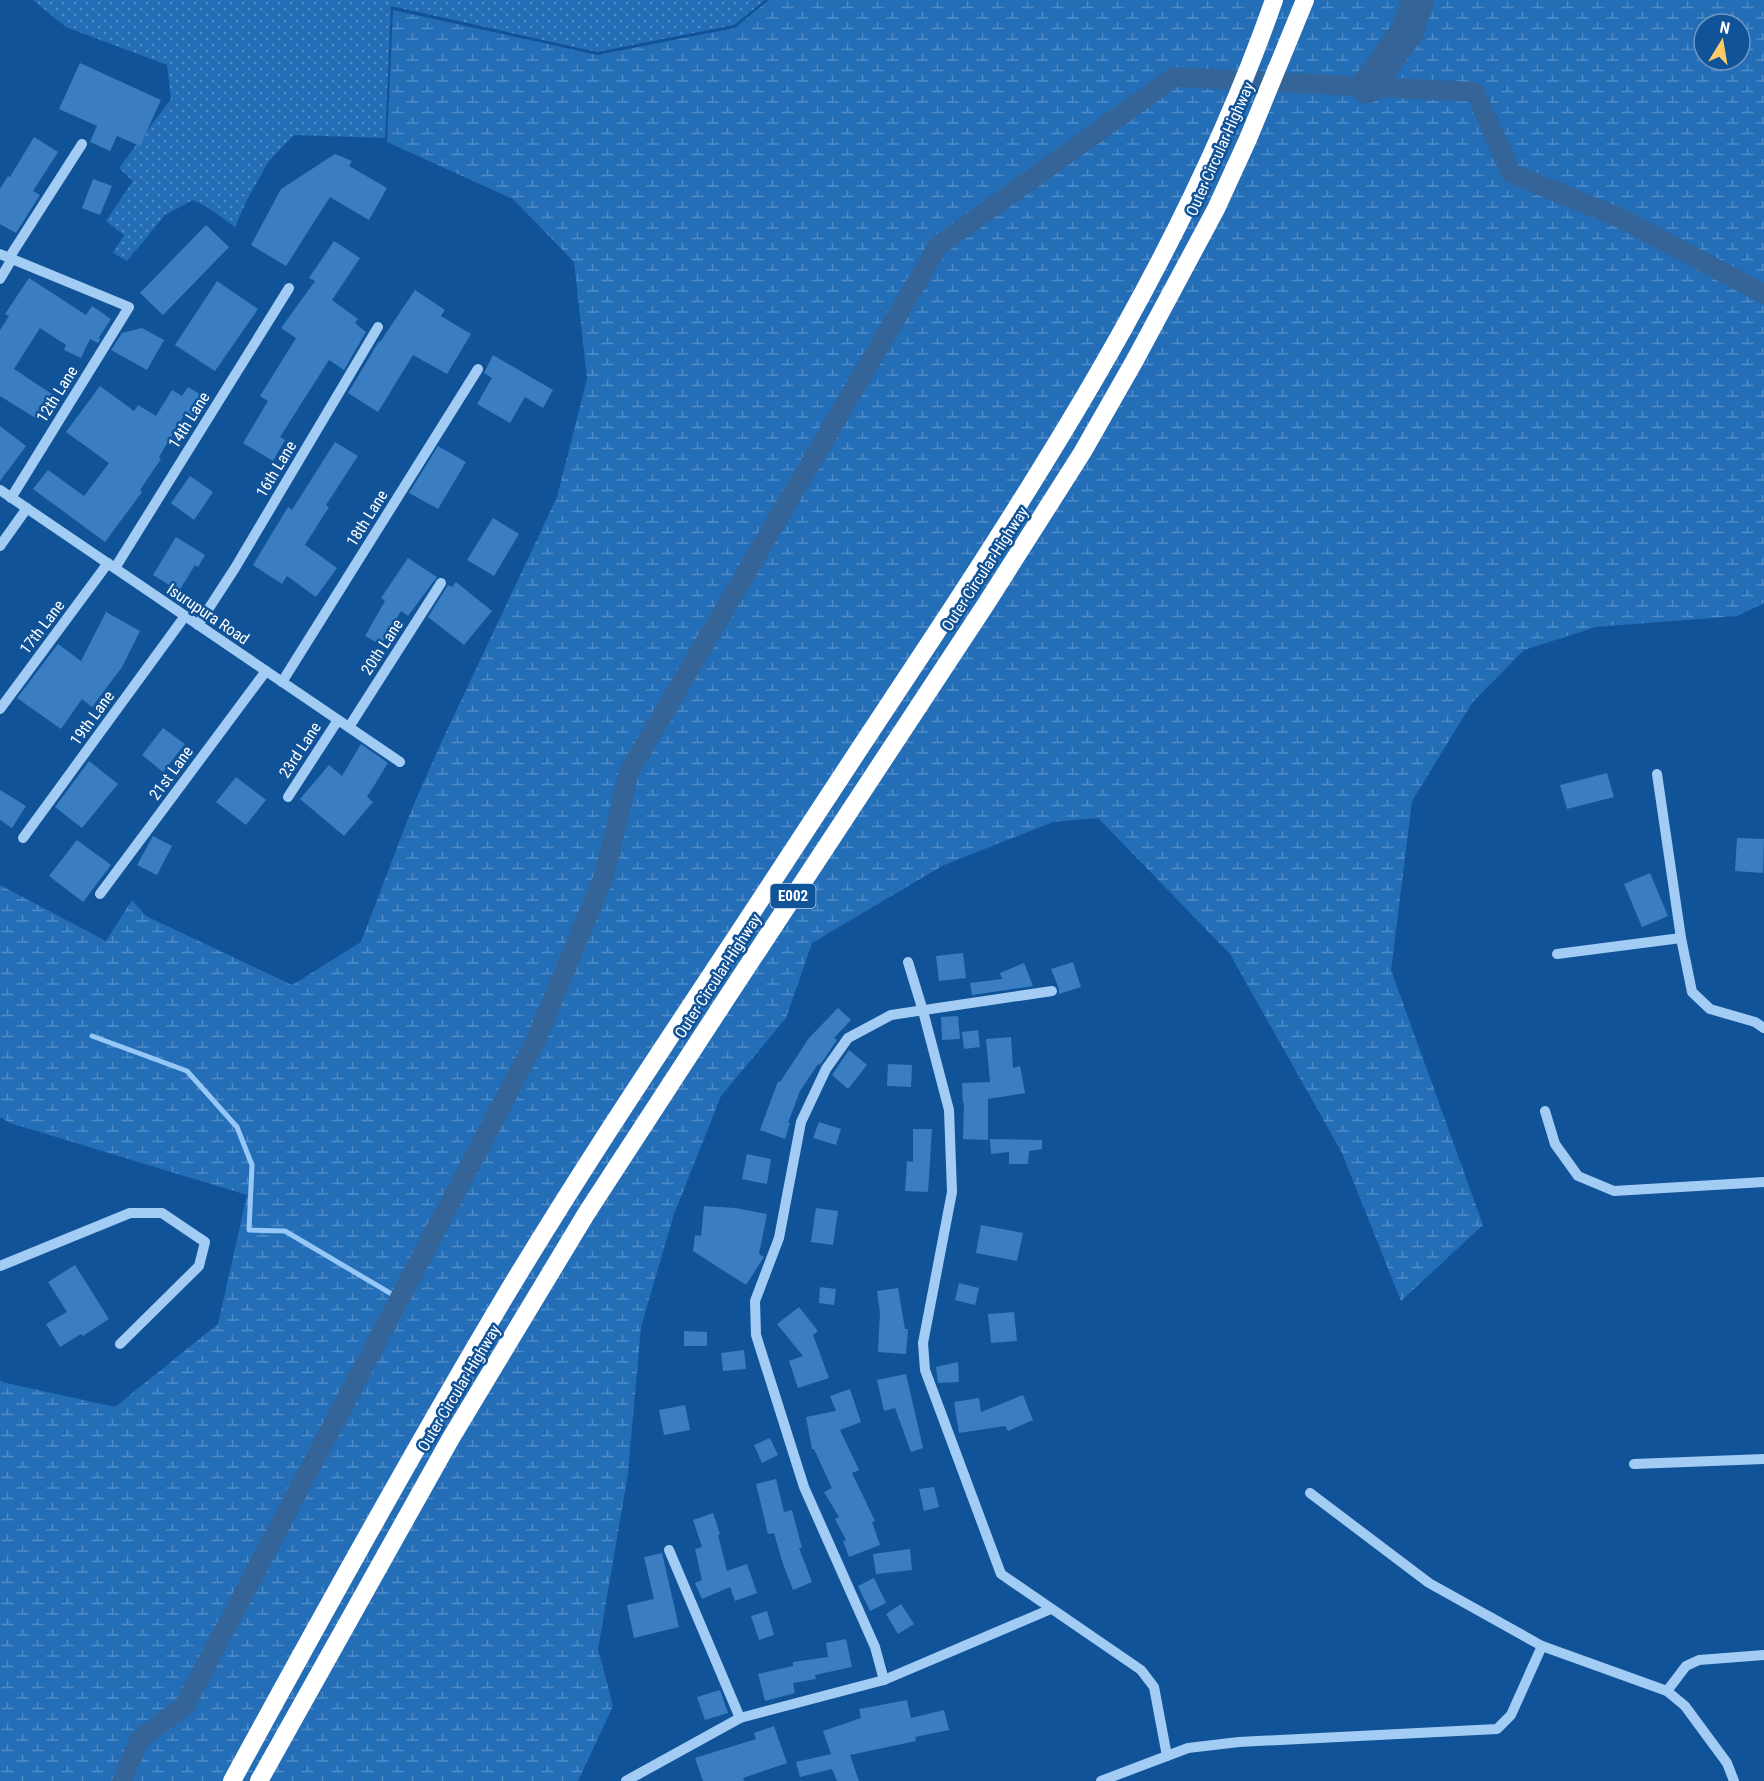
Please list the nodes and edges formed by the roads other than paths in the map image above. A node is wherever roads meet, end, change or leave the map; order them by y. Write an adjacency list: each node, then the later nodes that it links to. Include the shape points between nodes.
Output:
1 (1274, 0): 48 (highway, Outer Circular Highway / E002, via 1216,143 1163,255 1062,436 503,1300 333,1595)
2 (1305, 0): 49 (highway, Outer Circular Highway / E002, via 1216,209 1082,453 586,1214 452,1438)
3 (82, 144): 4 (street)
4 (7, 257): 5 (street); 10 (street, 12th Lane, via 129,306)
5 (0, 279)
6 (289, 288): 13 (street, 14th Lane)
7 (378, 327): 16 (street, 16th Lane)
8 (478, 369): 18 (street, 18th Lane)
9 (0, 490): 10 (street, Isurupura Road)
10 (11, 498): 11 (street, Isurupura Road)
11 (27, 508): 12 (street); 13 (street, Isurupura Road)
12 (0, 546)
13 (112, 566): 15 (street, Isurupura Road); 19 (street, 17th Lane)
14 (441, 583): 21 (street, 20th Lane)
15 (185, 616): 16 (street, Isurupura Road); 25 (street, 19th Lane)
16 (198, 625): 17 (street, Isurupura Road)
17 (266, 671): 18 (street, Isurupura Road); 26 (street, 21st Lane)
18 (282, 681): 20 (street, Isurupura Road)
19 (0, 709)
20 (338, 720): 21 (street, Isurupura Road); 24 (street, 23rd Lane)
21 (349, 727): 22 (street, Isurupura Road)
22 (400, 762)
23 (1656, 774): 27 (street)
24 (288, 797)
25 (23, 838)
26 (100, 894)
27 (1681, 938): 28 (street); 32 (street, via 1692,992 1710,1009)
28 (1557, 954)
29 (908, 962): 31 (street)
30 (1052, 991): 31 (street)
31 (923, 1011): 41 (street, via 949,1110 952,1192 923,1343 925,1370 1001,1574); 44 (street, via 891,1015 848,1038 826,1069 801,1122 778,1238 755,1301 756,1335 804,1487 875,1647)
32 (1764, 1028)
33 (1545, 1111): 34 (street, via 1555,1144 1578,1176 1614,1191)
34 (1764, 1182)
35 (0, 1266): 36 (street, via 130,1213 162,1213 205,1242 199,1266)
36 (120, 1344)
37 (1764, 1459): 38 (street)
38 (1634, 1464)
39 (1310, 1493): 42 (street, via 1429,1583)
40 (669, 1550): 46 (street)
41 (1051, 1609): 44 (street); 47 (street, via 1141,1670 1154,1687)
42 (1542, 1646): 45 (street); 47 (street, via 1511,1715 1497,1729 1239,1742 1188,1748)
43 (1764, 1655): 45 (street, via 1699,1660 1686,1666)
44 (884, 1680): 46 (street)
45 (1667, 1691): 52 (street, via 1685,1706 1727,1763)
46 (740, 1718): 50 (street)
47 (1167, 1756): 51 (street)
48 (232, 1781)
49 (260, 1781)
50 (626, 1781)
51 (1101, 1781)
52 (1734, 1781)

